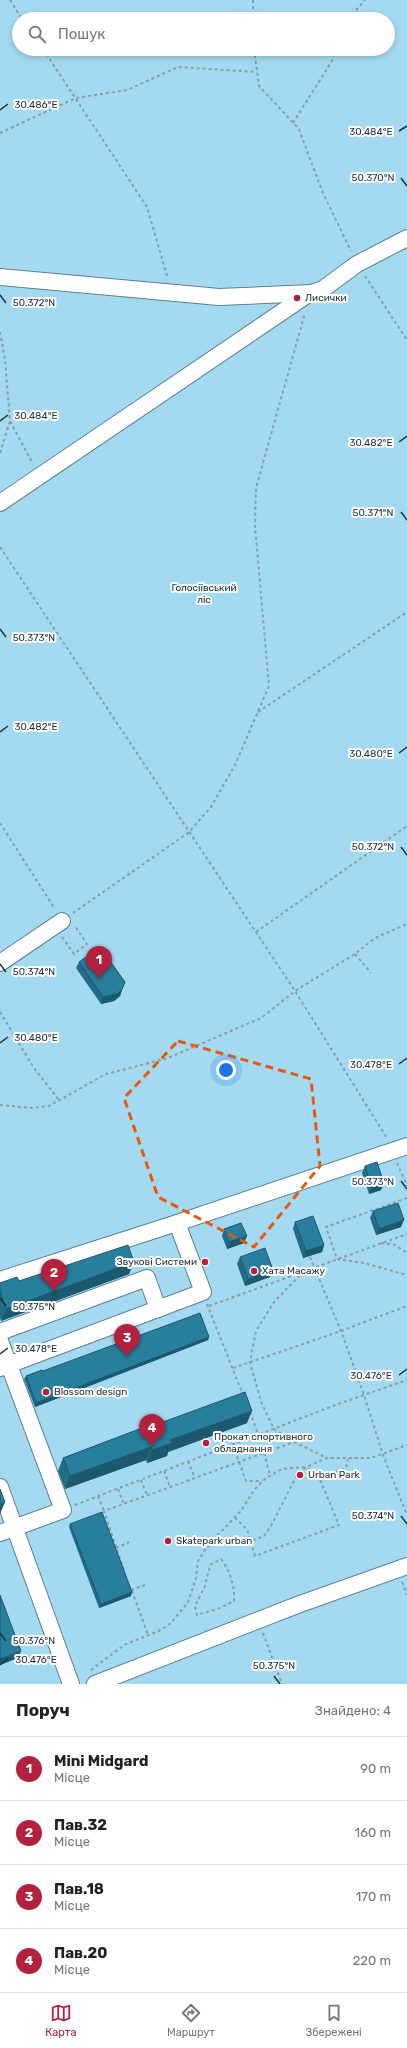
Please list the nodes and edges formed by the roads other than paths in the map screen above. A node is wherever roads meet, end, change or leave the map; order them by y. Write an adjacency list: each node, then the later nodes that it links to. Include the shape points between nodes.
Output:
1 (407, 238): 3 (street, via 357,264 323,289)
2 (0, 277): 3 (street, via 219,298)
3 (311, 293): 4 (street)
4 (0, 503)
5 (62, 921): 6 (street)
6 (0, 962)
7 (407, 1146): 8 (street)
8 (177, 1223): 9 (street); 10 (street, via 205,1299)
9 (0, 1280)
10 (158, 1309): 11 (street, via 147,1278); 13 (street)
11 (0, 1332)
12 (0, 1341): 13 (street)
13 (4, 1366): 15 (street, via 63,1510)
14 (0, 1487): 15 (street)
15 (7, 1530): 18 (street)
16 (407, 1566): 17 (street)
17 (91, 1679)
18 (71, 1684)

